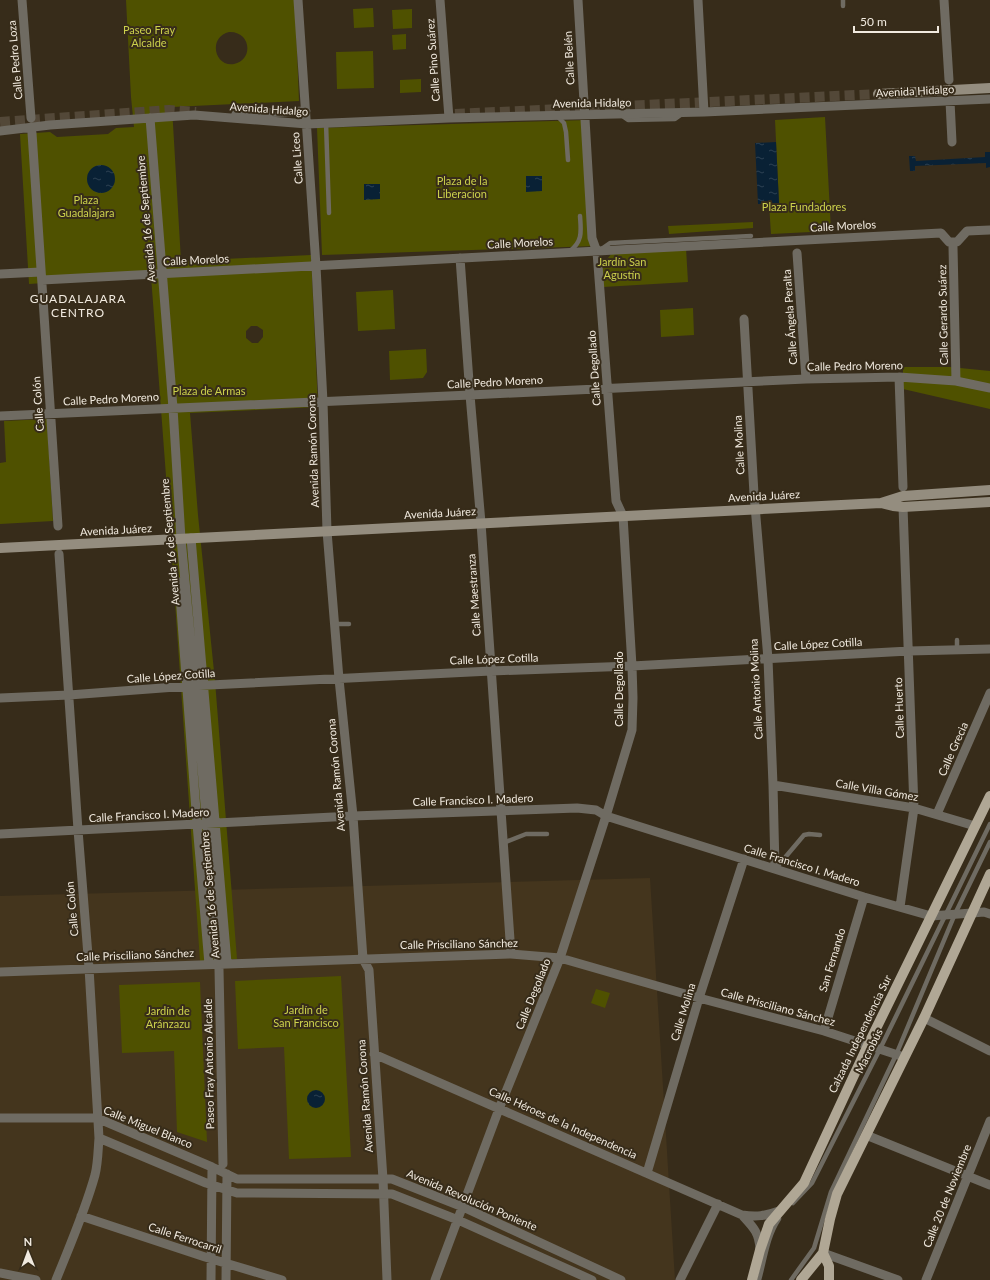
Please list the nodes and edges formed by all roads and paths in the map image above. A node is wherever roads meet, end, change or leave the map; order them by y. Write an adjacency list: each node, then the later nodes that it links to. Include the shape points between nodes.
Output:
1 (22, 0): 19 (street, Calle Pedro Loza)
2 (298, 0): 14 (street, Calle Liceo)
3 (440, 0): 21 (street, Calle Pino Suárez)
4 (578, 0): 18 (street, Calle Belén)
5 (698, 0): 15 (street)
6 (843, 0): 8 (lane)
7 (944, 0): 9 (street)
8 (843, 6)
9 (949, 80)
10 (990, 88): 11 (main road, Avenida Hidalgo)
11 (878, 94)
12 (990, 99): 13 (street, Avenida Hidalgo)
13 (950, 101): 15 (street, Avenida Hidalgo); 26 (street)
14 (306, 111): 16 (street, Avenida Hidalgo); 23 (street, Calle Liceo)
15 (704, 112): 18 (street, Avenida Hidalgo)
16 (194, 115): 20 (street, Avenida Hidalgo); 23 (street, Avenida Hidalgo)
17 (556, 115): 18 (street, Avenida Hidalgo); 21 (street, Avenida Hidalgo); 27 (lane, via 564,123)
18 (584, 115): 33 (street, Calle Degollado, via 592,238)
19 (32, 118)
20 (150, 118): 24 (street, Avenida Hidalgo); 39 (street, Avenida 16 de Septiembre)
21 (449, 118): 22 (street, Avenida Hidalgo)
22 (326, 123): 23 (street, Avenida Hidalgo); 28 (lane)
23 (307, 124): 37 (street, Calle Liceo)
24 (0, 130)
25 (32, 133): 40 (street, Calle Colón)
26 (952, 142)
27 (568, 160)
28 (329, 213)
29 (580, 216): 34 (lane, via 579,243)
30 (990, 230): 33 (street, Calle Morelos, via 967,231 958,242 949,242 941,233)
31 (751, 236): 33 (lane, via 610,243)
32 (953, 247): 45 (street, Calle Gerardo Suárez)
33 (598, 252): 34 (street, Calle Morelos); 46 (street, Calle Degollado)
34 (567, 253): 36 (street, Calle Morelos)
35 (797, 253): 43 (street, Calle Ángela Peralta)
36 (460, 258): 37 (street, Calle Morelos); 48 (street, Calle Maestranza)
37 (316, 266): 39 (street, Calle Morelos); 49 (street, Avenida Ramón Corona)
38 (0, 274): 40 (street, Calle Morelos)
39 (162, 274): 40 (street, Calle Morelos); 50 (street, Avenida 16 de Septiembre)
40 (41, 276): 51 (street, Calle Colón)
41 (744, 319): 44 (street, Calle Molina)
42 (899, 377): 43 (street, Calle Pedro Moreno); 45 (street, Calle Pedro Moreno); 53 (street)
43 (806, 379): 44 (street, Calle Pedro Moreno)
44 (747, 381): 46 (street, Calle Pedro Moreno); 58 (street, Calle Molina)
45 (956, 381): 47 (street, Calle Pedro Moreno)
46 (608, 388): 48 (street, Calle Pedro Moreno); 59 (street, Calle Degollado, via 616,500)
47 (990, 388)
48 (470, 395): 49 (street, Calle Pedro Moreno); 60 (street, Calle Maestranza)
49 (323, 402): 50 (street, Calle Pedro Moreno); 62 (street, Avenida Ramón Corona)
50 (173, 408): 51 (street, Calle Pedro Moreno); 63 (street, Avenida 16 de Septiembre)
51 (50, 413): 52 (street, Calle Pedro Moreno); 61 (street, Calle Colón)
52 (0, 416)
53 (903, 487)
54 (990, 490): 56 (main road, Avenida Juárez, via 903,496)
55 (990, 502): 57 (main road, Avenida Juárez)
56 (881, 503): 57 (main road, Avenida Juárez); 58 (main road, Avenida Juárez)
57 (903, 506): 71 (street, Calle Huerto)
58 (755, 508): 59 (main road, Avenida Juárez); 72 (street, Calle Antonio Molina)
59 (623, 516): 60 (main road, Avenida Juárez); 73 (street, Calle Degollado)
60 (481, 523): 62 (main road, Avenida Juárez); 74 (street, Calle Maestranza)
61 (58, 526)
62 (327, 531): 63 (main road, Avenida Juárez); 66 (street, Avenida Ramón Corona)
63 (183, 539): 64 (main road, Avenida Juárez); 76 (street, Avenida 16 de Septiembre); 76 (street, Avenida 16 de Septiembre)
64 (0, 548)
65 (60, 554): 78 (street, Calle Colón)
66 (335, 624): 67 (lane); 75 (street, Avenida Ramón Corona)
67 (349, 624)
68 (957, 640): 70 (lane)
69 (990, 649): 70 (street, Calle López Cotilla)
70 (957, 650): 71 (street, Calle López Cotilla)
71 (909, 651): 72 (street, Calle López Cotilla); 82 (street, Calle Huerto)
72 (768, 659): 73 (street, Calle López Cotilla); 80 (street, Calle Antonio Molina)
73 (632, 666): 74 (street, Calle López Cotilla); 86 (street, Calle Degollado, via 632,730)
74 (491, 671): 75 (street, Calle López Cotilla); 83 (street, Calle Maestranza)
75 (339, 678): 76 (street, Calle López Cotilla); 85 (street, Avenida Ramón Corona)
76 (195, 686): 78 (street, Calle López Cotilla); 87 (street, Avenida 16 de Septiembre); 87 (street, Avenida 16 de Septiembre)
77 (990, 693): 84 (street, Calle Grecia)
78 (69, 695): 79 (street, Calle López Cotilla); 90 (street, Calle Colón)
79 (0, 698)
80 (774, 786): 82 (street, Calle Villa Gómez); 97 (street, Calle Antonio Molina)
81 (990, 796): 89 (main road, Calzada Independencia Sur)
82 (914, 808): 84 (street, Calle Villa Gómez); 100 (street, Calle Huerto)
83 (501, 811): 85 (street, Calle Francisco I. Madero); 86 (street, Calle Francisco I. Madero, via 577,808 596,810); 95 (street, Calle Maestranza)
84 (937, 814): 89 (street, Calle Villa Gómez)
85 (353, 816): 87 (street, Calle Francisco I. Madero); 107 (street, Avenida Ramón Corona)
86 (606, 816): 96 (street, Calle Francisco I. Madero); 108 (street, Calle Degollado)
87 (206, 824): 90 (street, Calle Francisco I. Madero); 109 (street, Avenida 16 de Septiembre); 110 (street, Avenida 16 de Septiembre)
88 (990, 824): 104 (lane, Macrobús)
89 (975, 826): 105 (main road, Calzada Independencia Sur)
90 (78, 830): 91 (street, Calle Francisco I. Madero); 111 (street, Calle Colón)
91 (0, 834)
92 (547, 834): 95 (lane, via 526,834)
93 (820, 835): 97 (lane, via 804,835)
94 (990, 842): 102 (lane)
95 (503, 843): 106 (street, Calle Maestranza)
96 (744, 859): 97 (street, Calle Francisco I. Madero); 113 (street, Calle Molina)
97 (775, 868): 99 (street, Calle Francisco I. Madero)
98 (990, 874): 101 (main road)
99 (864, 897): 100 (street, Calle Francisco I. Madero); 115 (street, San Fernando)
100 (900, 907): 105 (street, Calle Francisco I. Madero)
101 (972, 913): 102 (street); 103 (street); 114 (main road)
102 (955, 914): 104 (street); 120 (lane)
103 (990, 914)
104 (945, 915): 105 (street); 117 (lane, Macrobús)
105 (931, 916): 116 (main road, Calzada Independencia Sur)
106 (511, 954): 107 (street, Calle Prisciliano Sánchez); 108 (street, Calle Prisciliano Sánchez)
107 (363, 958): 110 (street, Calle Prisciliano Sánchez); 119 (street, Avenida Ramón Corona, via 369,970)
108 (560, 958): 113 (street, Calle Prisciliano Sánchez); 121 (street, Calle Degollado)
109 (209, 964): 110 (street, Calle Prisciliano Sánchez); 111 (street, Calle Prisciliano Sánchez)
110 (223, 964): 127 (street, Paseo Fray Antonio Alcalde)
111 (89, 968): 112 (street, Calle Prisciliano Sánchez); 123 (street, Calle Colón)
112 (0, 972)
113 (699, 998): 115 (street, Calle Prisciliano Sánchez); 129 (street, Calle Molina)
114 (924, 1018): 118 (street); 120 (main road)
115 (824, 1031): 116 (street, Calle Prisciliano Sánchez)
116 (868, 1045): 117 (street, Calle Prisciliano Sánchez); 139 (main road, Calzada Independencia Sur, via 804,1183)
117 (880, 1049): 120 (street, Calle Prisciliano Sánchez); 159 (lane, Macrobús, via 812,1183 774,1227)
118 (990, 1051)
119 (374, 1054): 121 (street, Calle Héroes de la Independencia); 132 (street, Avenida Ramón Corona)
120 (900, 1056): 125 (main road); 160 (lane, via 831,1192 814,1248)
121 (499, 1109): 129 (street, Calle Héroes de la Independencia); 138 (street, Calle Degollado)
122 (0, 1118): 123 (street, Calle Miguel Blanco)
123 (97, 1118): 126 (street, Calle Colón); 128 (street, Calle Miguel Blanco)
124 (990, 1121): 131 (street, Calle 20 de Noviembre)
125 (866, 1135): 131 (street); 144 (main road, via 838,1194)
126 (99, 1138): 134 (street); 141 (street, Calle Colón, via 95,1174)
127 (223, 1164)
128 (212, 1167): 130 (street, Avenida Revolución Poniente); 134 (street)
129 (647, 1173): 137 (street, Calle Héroes de la Independencia)
130 (227, 1174): 132 (street, Avenida Revolución Poniente, via 237,1179); 135 (street)
131 (968, 1176): 133 (street); 164 (street, Calle 20 de Noviembre)
132 (383, 1179): 136 (street, Avenida Ramón Corona); 138 (street, Avenida Revolución Poniente, via 392,1179)
133 (990, 1184)
134 (212, 1185): 135 (street); 145 (street)
135 (226, 1190): 136 (street, via 237,1193); 146 (street)
136 (383, 1194): 142 (street, via 392,1194); 153 (street, Avenida Ramón Corona)
137 (718, 1204): 140 (street, Calle Héroes de la Independencia); 157 (street)
138 (463, 1207): 142 (street, Calle Degollado); 156 (street, Avenida Revolución Poniente)
139 (779, 1211): 140 (street, Calle Héroes de la Independencia, via 765,1216); 143 (main road, Calzada Independencia Sur, via 769,1224)
140 (742, 1215): 143 (street, Calle Héroes de la Independencia, via 759,1238)
141 (81, 1216): 145 (street, Calle Ferrocarril); 149 (street, Calle Colón)
142 (458, 1220): 154 (street, Calle Degollado); 155 (street)
143 (760, 1250): 158 (main road, Calzada Independencia Sur)
144 (823, 1254): 161 (main road); 162 (main road, via 829,1266); 163 (street)
145 (211, 1259): 146 (street, Calle Ferrocarril); 150 (street)
146 (226, 1263): 151 (street); 152 (street, Calle Ferrocarril)
147 (0, 1273): 148 (street)
148 (36, 1280)
149 (56, 1280)
150 (211, 1280)
151 (226, 1280)
152 (282, 1280)
153 (387, 1280)
154 (435, 1280)
155 (592, 1280)
156 (621, 1280)
157 (680, 1280)
158 (752, 1280)
159 (759, 1280)
160 (792, 1280)
161 (801, 1280)
162 (829, 1280)
163 (898, 1280)
164 (926, 1280)

